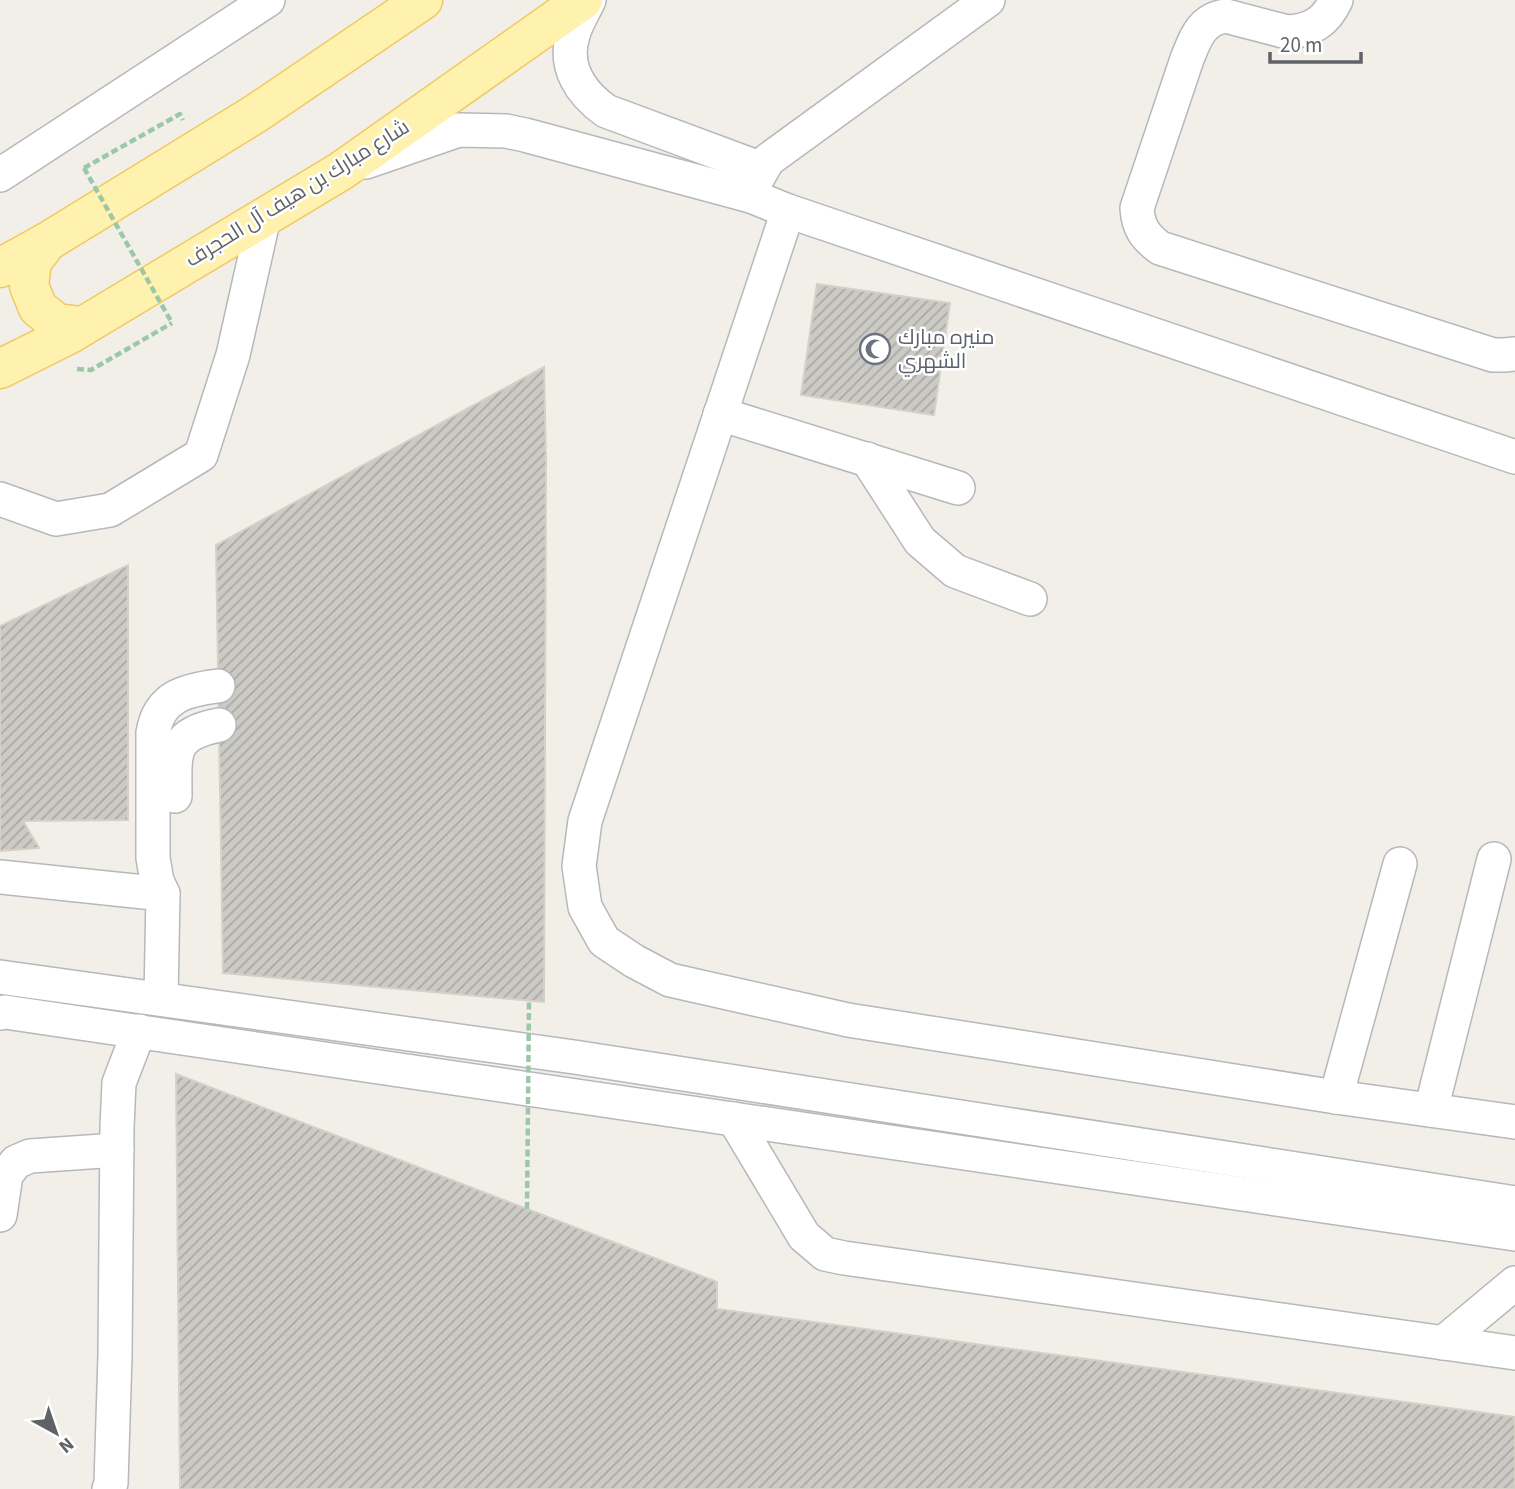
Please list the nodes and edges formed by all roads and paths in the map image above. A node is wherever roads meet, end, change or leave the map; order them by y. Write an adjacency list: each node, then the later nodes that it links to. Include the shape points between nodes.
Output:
1 (268, 0): 11 (lane)
2 (423, 0): 15 (main road, via 255,114)
3 (583, 0): 10 (main road, شارع مبارك بن هيف آل الحجرف)
4 (589, 0): 12 (lane, via 573,36 570,56 577,82 590,100)
5 (988, 0): 12 (lane, via 768,160)
6 (1209, 0): 8 (lane)
7 (1336, 0): 8 (lane, via 1326,18 1306,30 1287,32 1226,16 1216,17)
8 (1196, 36): 18 (lane, via 1137,208 1141,229 1149,240 1160,248 1493,355)
9 (180, 114): 20 (path, bridge, via 84,169 172,323)
10 (341, 171): 12 (lane, via 459,130 482,130); 14 (main road, شارع مبارك بن هيف آل الحجرف)
11 (0, 175)
12 (757, 182): 13 (lane)
13 (788, 211): 21 (lane); 22 (lane)
14 (264, 217): 17 (main road, شارع مبارك بن هيف آل الحجرف); 25 (lane, via 233,355 201,455 110,510 56,519)
15 (47, 242): 16 (main road); 17 (main road, via 32,262 29,286 38,308 57,323)
16 (0, 268)
17 (81, 327): 19 (main road, شارع مبارك بن هيف آل الحجرف)
18 (1515, 354)
19 (0, 369)
20 (90, 370)
21 (720, 414): 23 (lane); 38 (lane, via 585,821 579,866 585,907 604,941 670,980 848,1020)
22 (1515, 457)
23 (867, 459): 24 (lane); 26 (lane, via 920,541 955,571)
24 (958, 488)
25 (0, 499)
26 (1030, 599)
27 (218, 686): 32 (lane, via 177,695 163,707 154,724 153,858)
28 (219, 725): 32 (lane, via 185,737 176,753 175,858)
29 (1494, 859): 39 (lane)
30 (1400, 864): 38 (lane)
31 (0, 877): 32 (lane)
32 (163, 894): 34 (lane)
33 (0, 977): 34 (lane)
34 (161, 999): 43 (lane, via 574,1057)
35 (529, 1001): 44 (path, bridge)
36 (0, 1013): 37 (lane)
37 (139, 1031): 40 (lane); 42 (lane, via 119,1083)
38 (1336, 1097): 39 (lane)
39 (1431, 1110): 41 (lane)
40 (734, 1119): 46 (lane); 48 (lane, via 804,1236 825,1254)
41 (1515, 1122)
42 (117, 1150): 45 (lane, via 30,1156 16,1162 6,1175); 50 (lane)
43 (1515, 1203)
44 (527, 1209)
45 (0, 1215)
46 (1515, 1234)
47 (1515, 1283): 48 (lane)
48 (1443, 1343): 49 (lane)
49 (1515, 1353)
50 (109, 1489)

